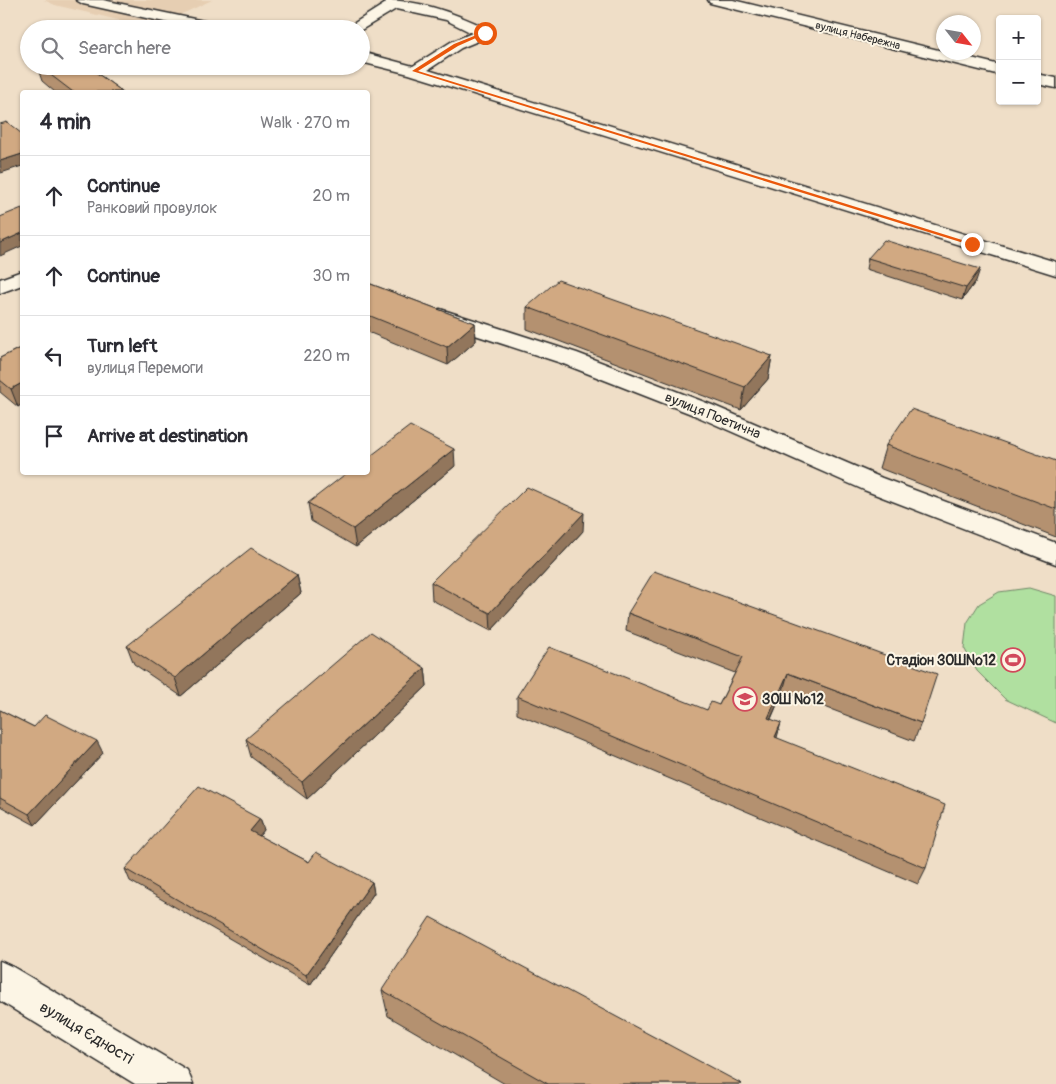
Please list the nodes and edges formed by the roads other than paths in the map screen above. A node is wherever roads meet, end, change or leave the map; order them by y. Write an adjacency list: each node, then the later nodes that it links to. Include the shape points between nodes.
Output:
1 (83, 0): 4 (street)
2 (715, 0): 7 (street, вулиця Набережна)
3 (392, 2): 5 (street); 8 (street, via 451,17 485,33 456,45)
4 (176, 20)
5 (365, 20)
6 (370, 59): 8 (street)
7 (996, 69)
8 (415, 71): 11 (street)
9 (1041, 80): 10 (street)
10 (1056, 83)
11 (1056, 269)
12 (20, 278): 13 (street)
13 (0, 287)
14 (420, 307): 15 (street, вулиця Поетична, via 703,410 873,484)
15 (1056, 554)
16 (0, 980): 17 (street, вулиця Єдності)
17 (173, 1084)

